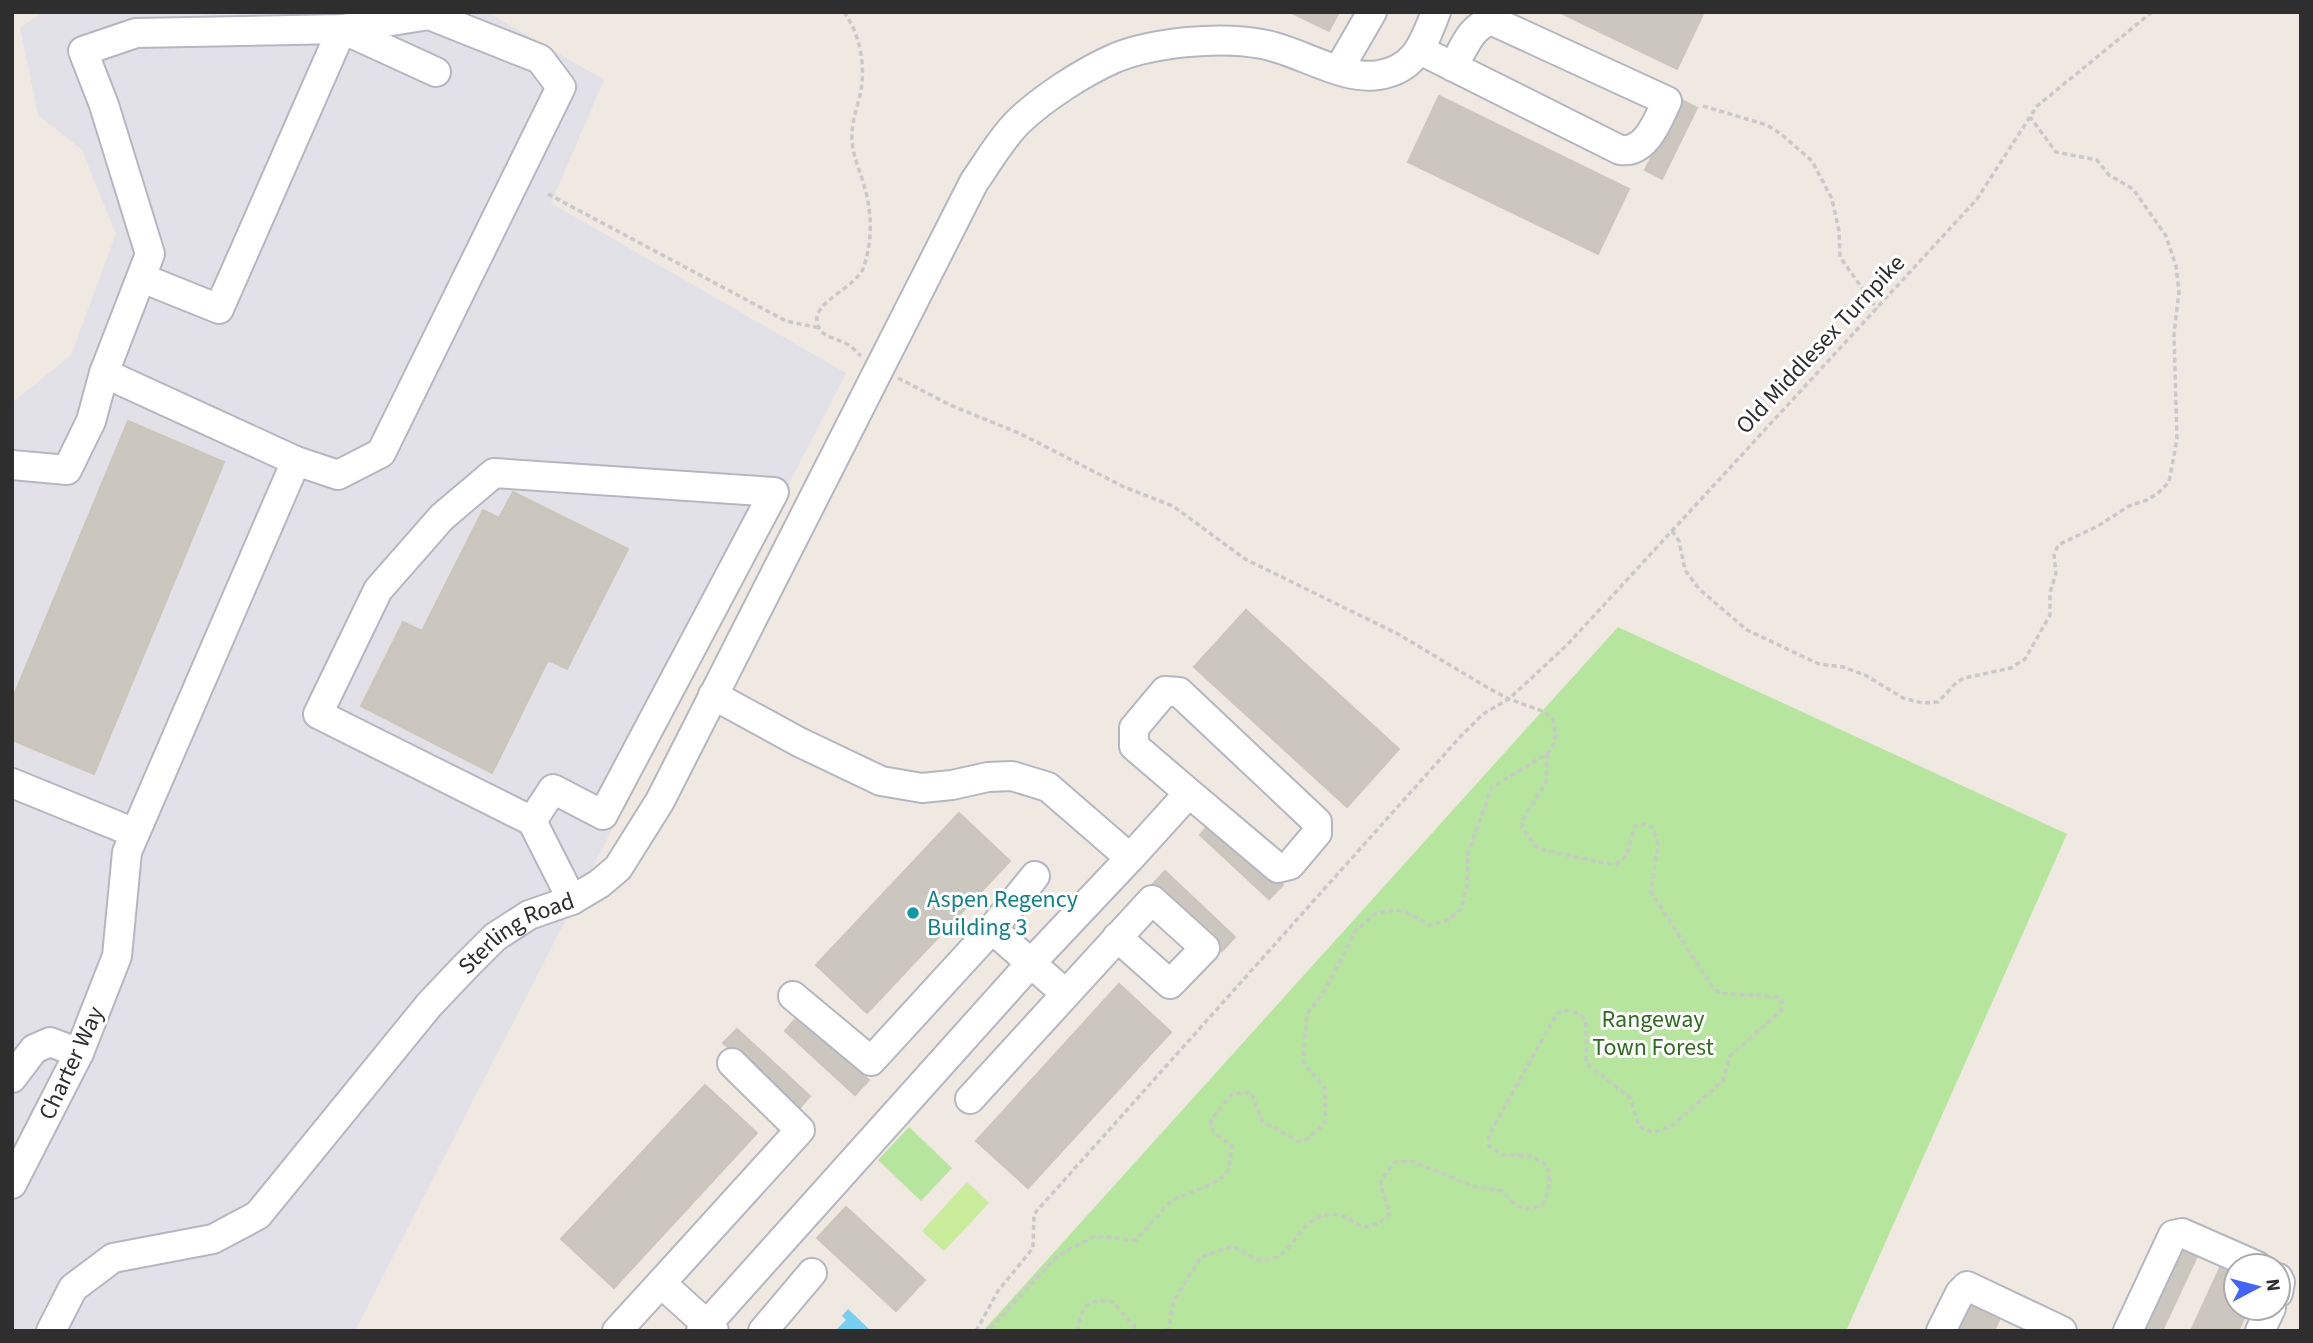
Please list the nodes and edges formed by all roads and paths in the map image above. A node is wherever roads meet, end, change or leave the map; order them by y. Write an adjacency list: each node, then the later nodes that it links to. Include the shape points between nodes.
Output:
1 (844, 12): 15 (path, via 860,51 860,97 852,142 871,227 860,276 821,309 817,316)
2 (1372, 12): 8 (street)
3 (1436, 12): 6 (street)
4 (2152, 12): 11 (path, Old Middlesex Turnpike)
5 (342, 29): 9 (street); 13 (street, via 219,309); 13 (street, via 136,33 83,51 150,254); 18 (street, via 429,15 540,59 561,87 382,453 338,475)
6 (1420, 50): 7 (street); 8 (street, Sterling Road, via 1411,61 1379,75)
7 (1453, 67): 7 (street, via 1620,150 1641,144 1667,101 1493,21 1477,28)
8 (1339, 69): 16 (street, Sterling Road, via 1263,44 1205,40 1116,58 1065,86 1018,122 974,182)
9 (436, 72)
10 (1703, 106): 14 (path, via 1767,125 1812,161 1832,199 1840,257)
11 (2030, 117): 14 (path, Old Middlesex Turnpike, via 1978,199); 20 (path, via 2056,152 2097,160 2109,176 2133,188 2166,236 2179,292 2174,334 2177,439 2169,482 2147,500 2058,545 2050,615 2025,659 2011,668 1964,678 1938,702 1903,698 1854,670 1819,664 1734,621 1685,570)
12 (548, 194): 15 (path, via 786,321)
13 (142, 278): 17 (street)
14 (1877, 309): 20 (path, Old Middlesex Turnpike)
15 (820, 328): 16 (path)
16 (879, 369): 21 (street, Sterling Road); 22 (path, via 1173,506 1245,559 1398,634)
17 (104, 373): 18 (street); 19 (street, via 91,421 67,470)
18 (296, 461): 27 (street, Charter Way)
19 (12, 465)
20 (1672, 531): 22 (path, Old Middlesex Turnpike)
21 (713, 695): 28 (street, via 881,781 922,788 1012,776 1048,787); 30 (street, Sterling Road, via 660,801 618,868)
22 (1509, 699): 23 (path, via 1545,712 1553,720 1556,735); 49 (path, Old Middlesex Turnpike, via 1483,714 1461,737 1034,1214 1033,1248 998,1291)
23 (1547, 754): 50 (path, via 1492,787 1468,853 1461,909 1449,920 1429,925 1406,912 1376,913 1356,930 1307,1014 1303,1062 1325,1089 1325,1123 1308,1139 1298,1140 1262,1121 1251,1092 1232,1094 1210,1119 1213,1132 1232,1146 1226,1175 1172,1200 1136,1240 1095,1236 1057,1256); 53 (path, via 1546,782 1522,821 1538,849 1615,865 1626,856 1635,827 1653,828 1658,844 1651,892 1713,988 1720,993 1779,997 1780,1011 1730,1056 1723,1082 1673,1125 1653,1133 1639,1126 1630,1098 1586,1063 1584,1018 1571,1010 1560,1011 1489,1135 1489,1146 1497,1153 1530,1156 1547,1165 1547,1196 1542,1205 1526,1209 1510,1202 1503,1191 1476,1187 1411,1161 1395,1162 1381,1180 1389,1215 1377,1226 1365,1228 1342,1215 1327,1214 1312,1219 1283,1255 1261,1260 1233,1246 1201,1257 1172,1303)
24 (12, 783): 27 (street)
25 (1189, 793): 25 (street, via 1134,746 1134,728 1166,691 1178,692 1317,822 1317,833 1290,865 1278,868); 28 (street)
26 (532, 821): 26 (street, via 318,715 378,590 442,517 494,474 774,492 603,815 553,789); 30 (street)
27 (135, 833): 36 (street, Charter Way, via 127,852 117,956)
28 (1130, 858): 33 (street)
29 (1035, 876): 31 (street)
30 (572, 900): 46 (street, Sterling Road, via 529,915 495,937 465,967 258,1215 213,1238 113,1258 73,1288)
31 (992, 929): 33 (street); 35 (street, via 872,1061)
32 (1117, 937): 34 (street)
33 (1031, 963): 34 (street); 45 (street)
34 (1066, 994): 39 (street)
35 (793, 996)
36 (79, 1053): 38 (street, via 50,1042 34,1049); 40 (street, Charter Way)
37 (732, 1063): 43 (street, via 800,1130)
38 (12, 1078)
39 (970, 1099)
40 (12, 1184)
41 (2225, 1252): 56 (street, via 2182,1233 2173,1235)
42 (812, 1273): 48 (street)
43 (661, 1283): 45 (street); 47 (street)
44 (2019, 1322): 54 (street, via 1967,1286); 55 (street)
45 (707, 1329)
46 (51, 1331)
47 (617, 1331)
48 (763, 1331)
49 (976, 1331)
50 (988, 1331)
51 (1077, 1331): 52 (path, via 1085,1307 1109,1300)
52 (1138, 1331)
53 (1166, 1331)
54 (1941, 1331)
55 (2062, 1331)
56 (2128, 1331)

